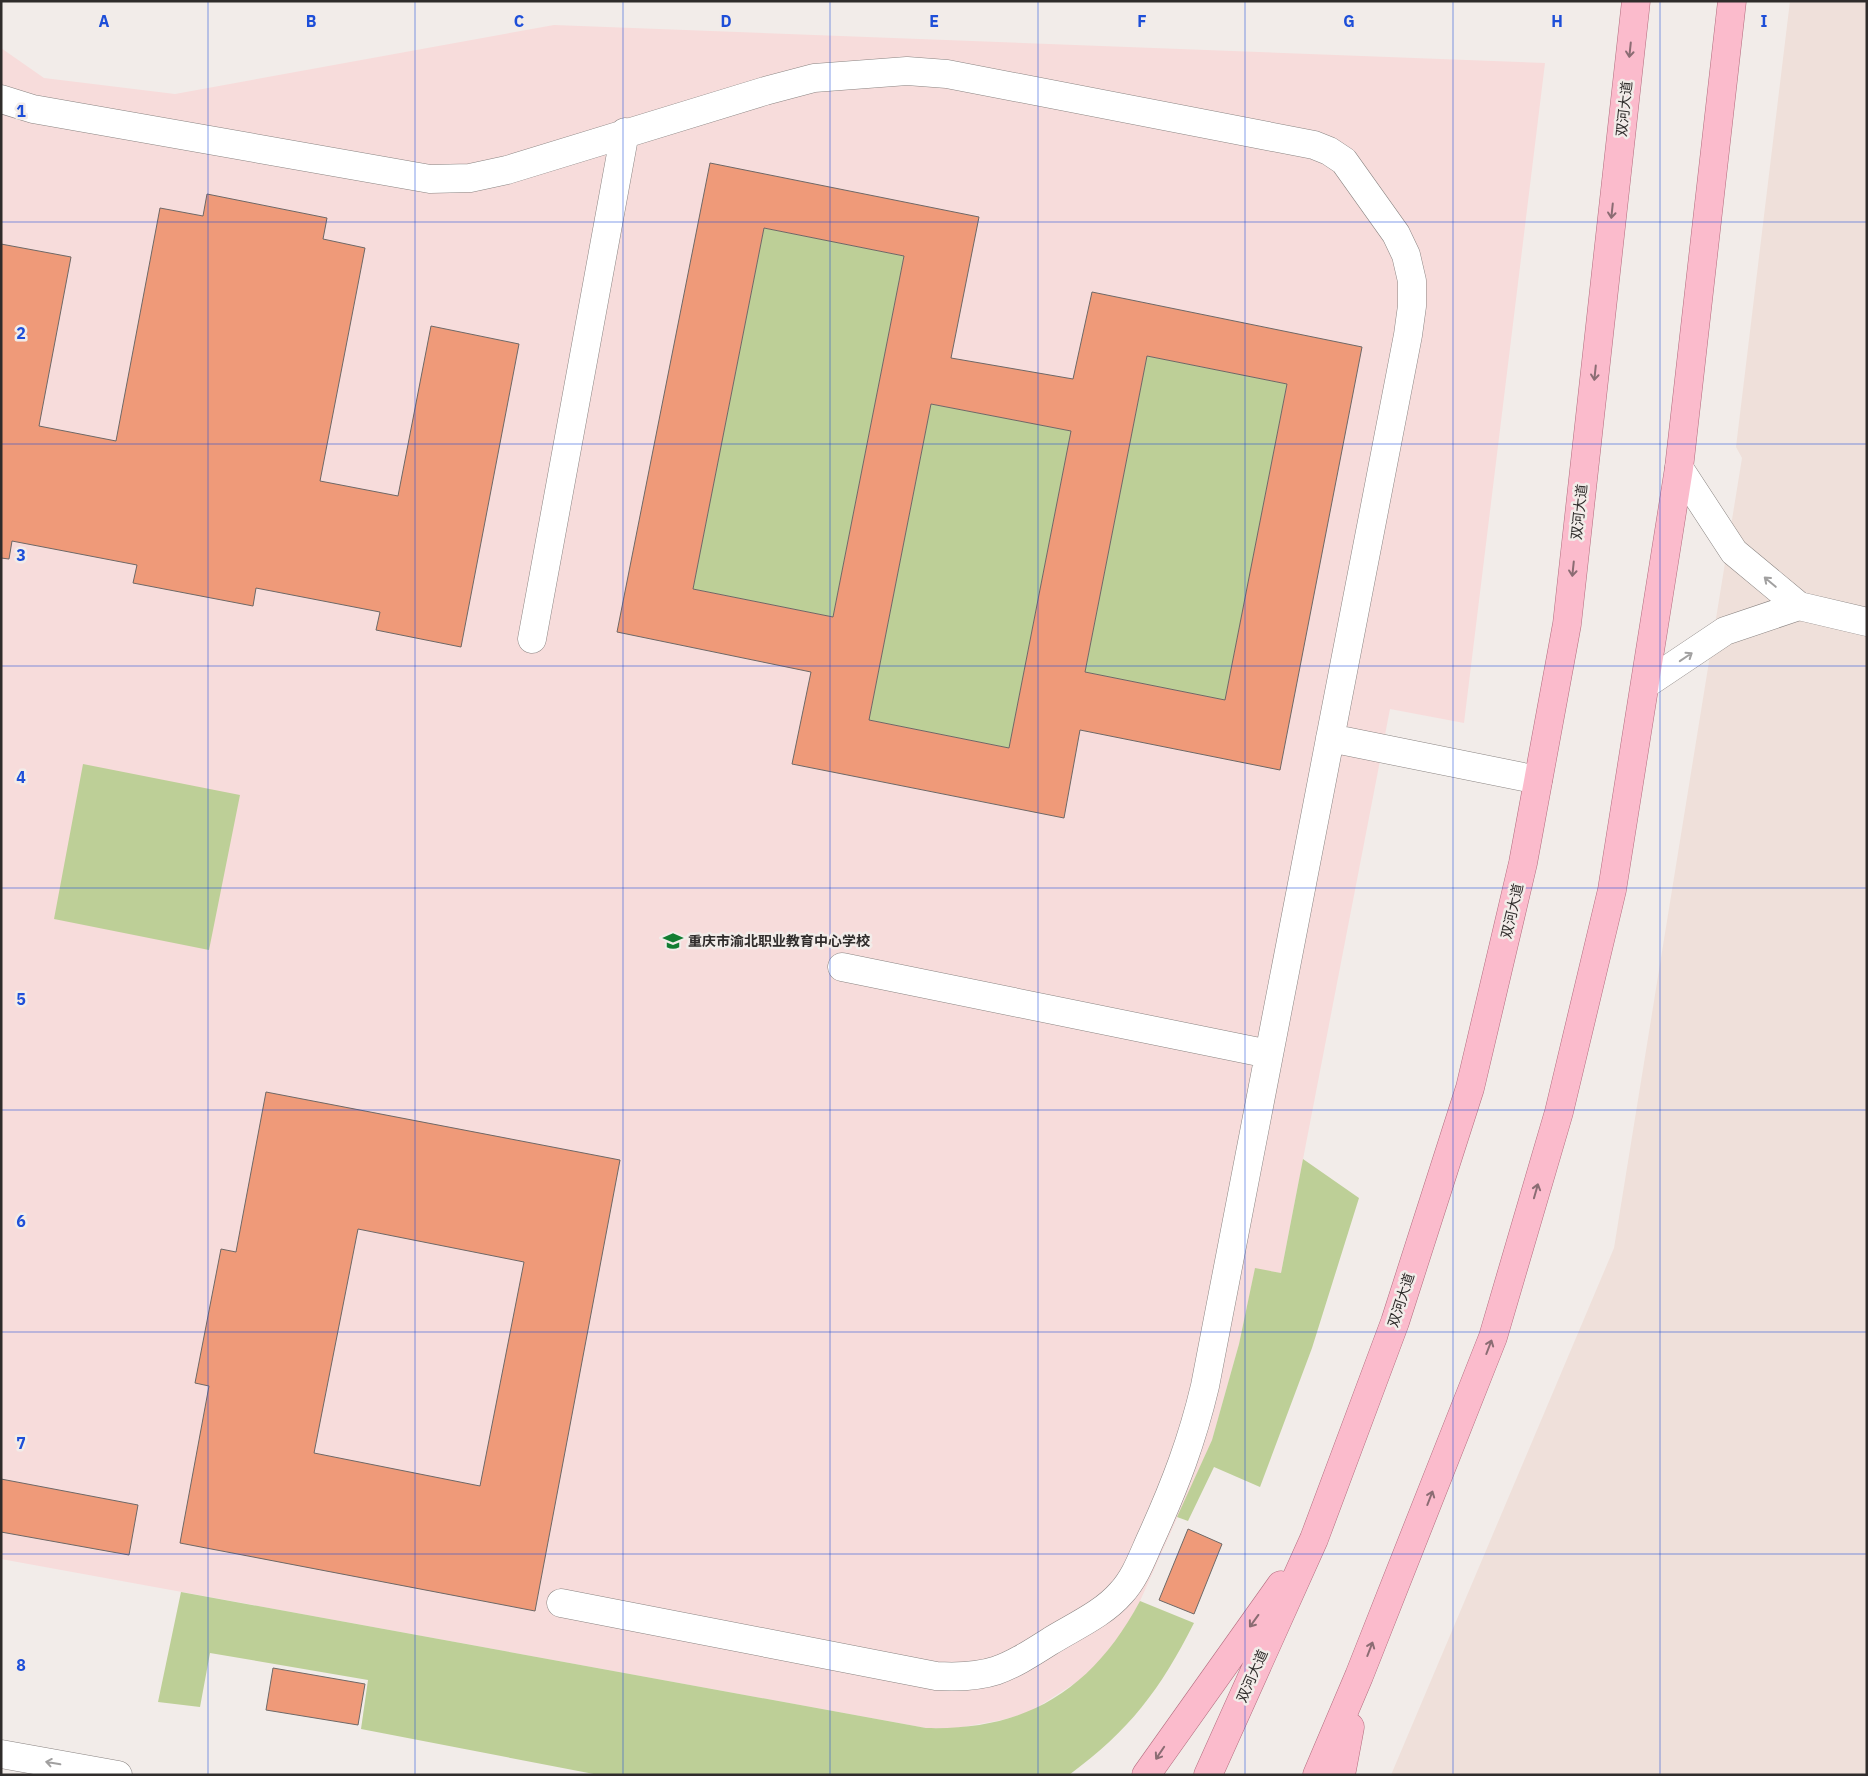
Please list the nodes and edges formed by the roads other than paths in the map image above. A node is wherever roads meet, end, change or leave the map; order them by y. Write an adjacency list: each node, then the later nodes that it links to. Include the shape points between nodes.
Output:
1 (1636, 1): 11 (main road, 双河大道, one-way to 11, via 1567,624)
2 (1732, 1): 5 (main road)
3 (1, 98): 4 (street, via 33,109 430,179 470,178 506,170)
4 (625, 132): 8 (street); 10 (street, via 814,78 907,71 947,74 1314,145 1344,161 1396,234 1406,255 1412,281 1412,306)
5 (1679, 468): 6 (street, one-way to 5, via 1734,552); 9 (main road)
6 (1799, 606): 7 (street); 9 (street, one-way to 6, via 1725,631)
7 (1867, 622)
8 (532, 639)
9 (1646, 684): 16 (main road, one-way to 9, via 1493,1338 1559,1112 1612,890)
10 (1330, 738): 11 (street); 13 (street)
11 (1538, 780): 14 (main road, 双河大道, via 1523,863 1470,1088 1395,1322)
12 (842, 967): 13 (street)
13 (1269, 1054): 15 (street, via 1193,1436 1135,1574 1103,1609 1010,1667 962,1678 936,1676)
14 (1314, 1539): 19 (main road, one-way to 19); 20 (main road, 双河大道)
15 (562, 1603)
16 (1360, 1676): 21 (main road); 22 (main road)
17 (1, 1754): 18 (street, one-way to 17)
18 (118, 1775)
19 (1146, 1775)
20 (1208, 1775)
21 (1317, 1775)
22 (1341, 1775)

